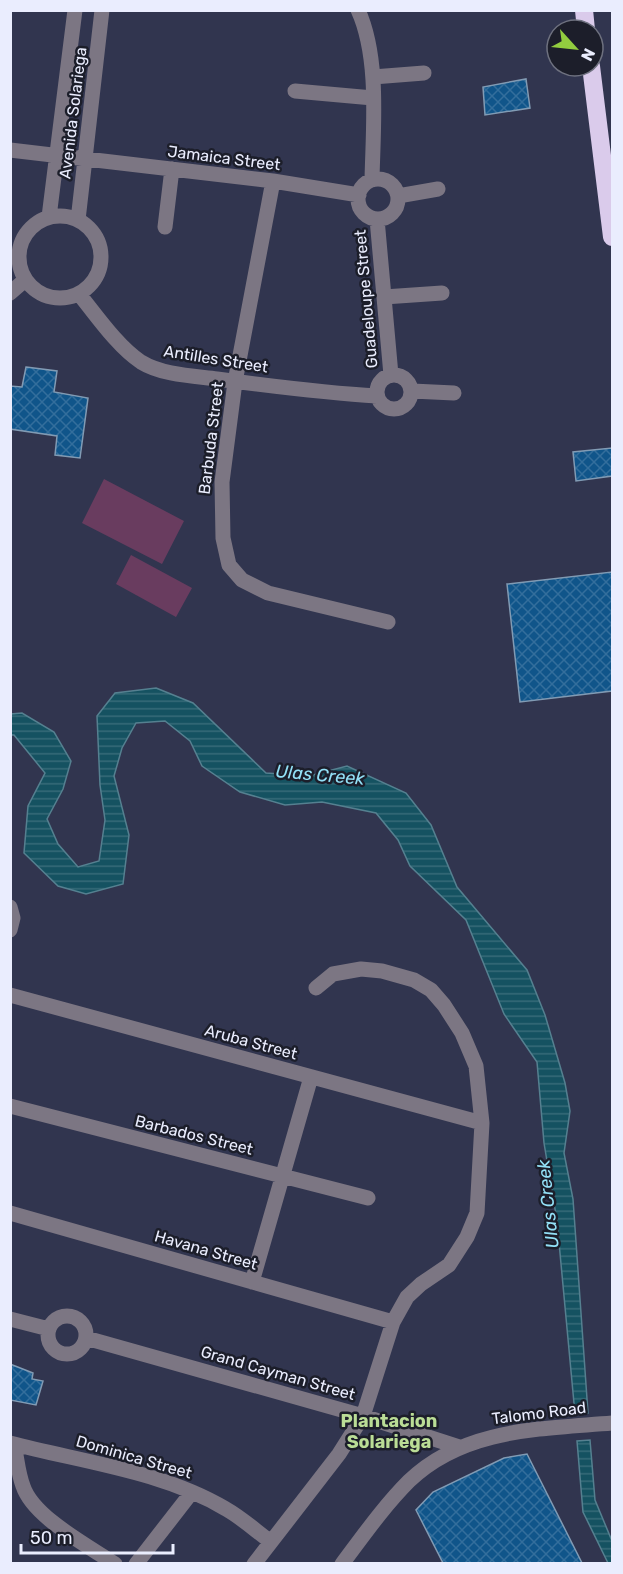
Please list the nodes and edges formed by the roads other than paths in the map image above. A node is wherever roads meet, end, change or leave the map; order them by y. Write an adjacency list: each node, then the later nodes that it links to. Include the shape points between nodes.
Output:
1 (75, 10): 10 (street, Avenida Solariega)
2 (102, 10): 11 (street, Avenida Solariega)
3 (358, 10): 5 (street)
4 (424, 73): 5 (street)
5 (373, 77): 8 (street)
6 (592, 78): 22 (highway)
7 (295, 91): 8 (street)
8 (374, 99): 13 (street)
9 (10, 150): 10 (street, Jamaica Street)
10 (57, 155): 11 (street, Jamaica Street); 18 (street, Avenida Solariega)
11 (86, 159): 12 (street, Jamaica Street); 20 (street, Avenida Solariega)
12 (172, 169): 14 (street, Jamaica Street); 21 (street)
13 (372, 180): 16 (street); 17 (street, via 392,184)
14 (273, 181): 16 (street, Jamaica Street); 29 (street, Barbuda Street)
15 (438, 189): 17 (street)
16 (358, 195): 19 (street, via 361,209)
17 (398, 196): 19 (street, via 395,210)
18 (49, 217): 20 (street); 23 (street, via 33,227 22,242 20,268)
19 (377, 219): 27 (street, Guadeloupe Street)
20 (78, 220): 26 (street, via 89,228 101,250 97,276)
21 (165, 227)
22 (612, 237)
23 (25, 280): 25 (street); 26 (street, via 43,296)
24 (442, 292): 27 (street)
25 (10, 293)
26 (79, 294): 29 (street, Antilles Street, via 115,338 141,362 178,374)
27 (384, 297): 28 (street, Guadeloupe Street)
28 (391, 375): 30 (street, via 408,380); 32 (street, via 381,380)
29 (236, 382): 32 (street, Antilles Street); 33 (street, Barbuda Street, via 221,500 222,538 229,565 242,580 268,593)
30 (412, 391): 31 (street); 32 (street, via 408,403 397,409 384,406)
31 (454, 393)
32 (377, 396)
33 (388, 622)
34 (10, 907): 35 (street)
35 (10, 930)
36 (316, 988): 40 (street, via 333,974 361,969 414,980 431,990 462,1033 476,1066)
37 (10, 995): 38 (street, Aruba Street)
38 (311, 1077): 40 (street, Aruba Street); 41 (street)
39 (10, 1106): 41 (street, Barbados Street)
40 (482, 1123): 46 (street, via 477,1213 467,1238 449,1264 407,1298)
41 (282, 1176): 42 (street, Barbados Street); 44 (street)
42 (368, 1198)
43 (10, 1213): 44 (street, Havana Street)
44 (252, 1282): 46 (street, Havana Street)
45 (10, 1319): 47 (street)
46 (393, 1322): 49 (street)
47 (49, 1329): 48 (street, via 56,1319 69,1316 81,1321); 48 (street, via 49,1342 58,1352 79,1350)
48 (86, 1338): 49 (street, Grand Cayman Street)
49 (363, 1416): 52 (street, Grand Cayman Street); 54 (street, via 339,1454)
50 (612, 1423): 52 (street, Talomo Road, via 510,1432)
51 (12, 1444): 53 (street, Dominica Street, via 154,1478); 55 (street, via 23,1486 33,1504)
52 (459, 1447): 58 (street, Talomo Road, via 410,1480)
53 (192, 1492): 54 (street, Dominica Street, via 227,1509); 56 (street)
54 (271, 1542): 57 (street)
55 (115, 1563)
56 (136, 1563)
57 (254, 1563)
58 (342, 1563)

